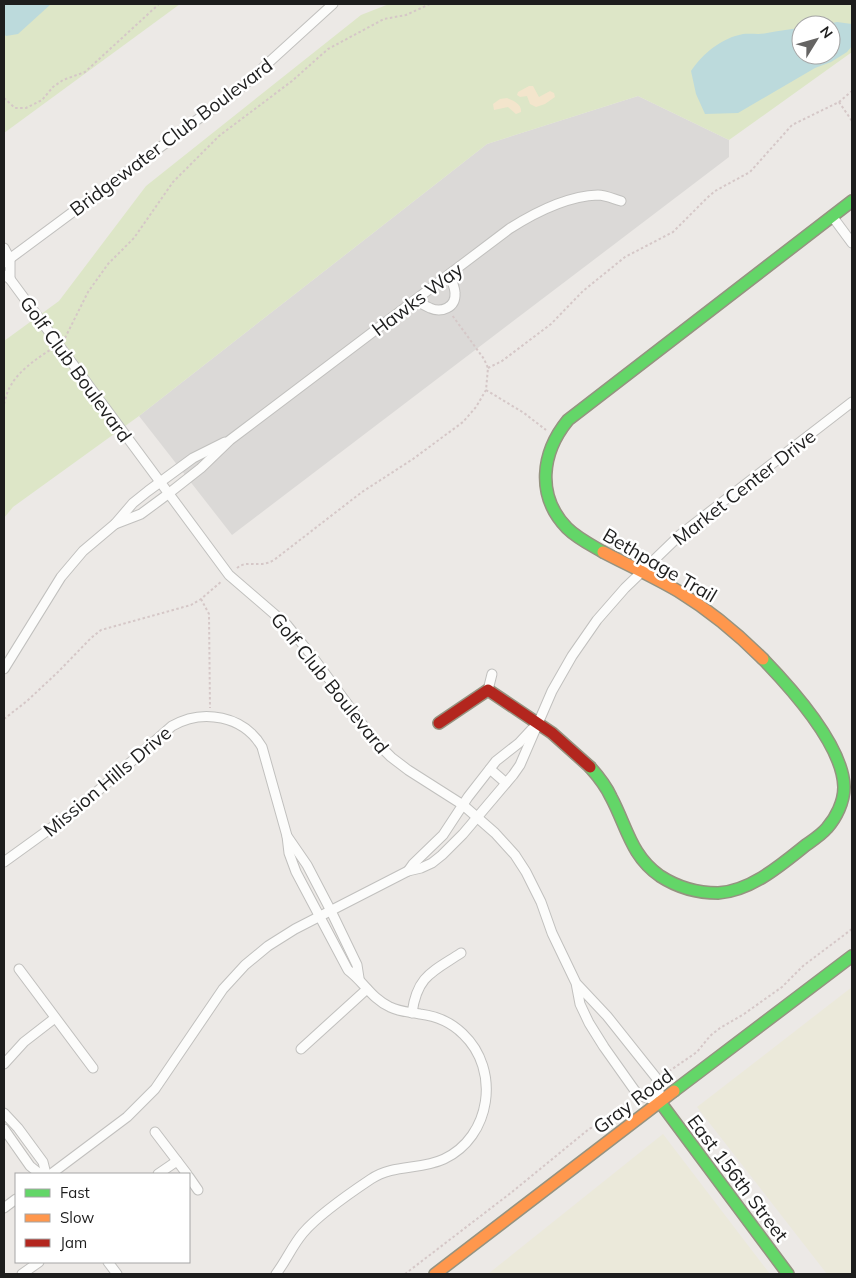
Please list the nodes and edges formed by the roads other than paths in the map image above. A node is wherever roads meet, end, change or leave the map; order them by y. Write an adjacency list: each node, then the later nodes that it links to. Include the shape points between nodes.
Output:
1 (333, 4): 7 (street, Bridgewater Club Boulevard, via 244,85)
2 (621, 201): 8 (street, Hawks Way, via 600,195 547,208 509,229)
3 (852, 201): 4 (street, Bethpage Trail)
4 (832, 216): 5 (street); 16 (street, Bethpage Trail, via 568,420 556,435 549,448 545,472 547,492 554,509 578,536)
5 (852, 243)
6 (4, 248): 7 (street)
7 (7, 261): 9 (street, Golf Club Boulevard)
8 (450, 274): 10 (street, Hawks Way); 10 (street, via 455,293 448,308 431,309)
9 (7, 277): 13 (street, Golf Club Boulevard)
10 (416, 300): 12 (street, Hawks Way)
11 (852, 402): 16 (street, Market Center Drive, via 681,534)
12 (230, 440): 13 (street, Hawks Way, via 193,458); 14 (street, Hawks Way, via 202,468)
13 (160, 482): 14 (street, Golf Club Boulevard); 15 (street, Hawks Way)
14 (168, 494): 15 (street, Hawks Way, via 140,514); 24 (street, Golf Club Boulevard, via 229,575 287,625 374,740 408,770)
15 (115, 524): 17 (street, via 61,577)
16 (640, 572): 20 (street, Market Center Drive, via 597,620 572,656); 20 (street, Bethpage Trail, via 682,594 715,617 763,658 797,697 832,746 840,766 844,787 841,806 833,821 826,830 750,885 710,894 686,889 662,878 646,864 632,845 602,782 562,740)
17 (4, 669)
18 (492, 674): 19 (street)
19 (488, 690): 20 (street, Bethpage Trail); 21 (street)
20 (538, 722): 22 (street, Market Center Drive); 23 (street, Market Center Drive, via 520,765)
21 (439, 723)
22 (490, 769): 23 (street); 24 (street, Market Center Drive)
23 (506, 782): 25 (street, Market Center Drive)
24 (463, 805): 25 (street, Golf Club Boulevard); 28 (street, Market Center Drive, via 443,835)
25 (477, 817): 28 (street, Market Center Drive, via 432,863); 35 (street, Golf Club Boulevard, via 502,841 526,872)
26 (287, 836): 27 (street, Mission Hills Drive, via 266,756 258,741 240,724 209,716 192,717 172,726 72,813); 29 (street, Mission Hills Drive, via 307,865); 30 (street, Mission Hills Drive, via 291,861)
27 (4, 862)
28 (408, 871): 29 (street, Market Center Drive)
29 (331, 911): 30 (street, Market Center Drive); 34 (street, Mission Hills Drive, via 358,965)
30 (319, 917): 34 (street, Mission Hills Drive, via 348,970); 49 (street, Market Center Drive, via 281,938 245,965 223,989 155,1089 127,1117)
31 (460, 953): 37 (street, via 421,982)
32 (852, 956): 42 (street, Gray Road)
33 (19, 969): 38 (street)
34 (359, 978): 36 (street, Mission Hills Drive)
35 (576, 983): 42 (street, Golf Club Boulevard, via 608,1016 658,1080); 42 (street, Golf Club Boulevard, via 580,1004 604,1047 638,1095)
36 (367, 988): 37 (street, Mission Hills Drive, via 385,1005); 39 (street)
37 (412, 1013): 60 (street, Mission Hills Drive, via 432,1016 455,1027 480,1056 487,1094 475,1131 464,1145 444,1159 386,1172 370,1180 307,1228)
38 (55, 1018): 40 (street, via 24,1042); 41 (street)
39 (301, 1050)
40 (4, 1064)
41 (93, 1068)
42 (660, 1102): 61 (street, Gray Road); 62 (street, East 156th Street)
43 (4, 1113): 48 (street, via 43,1162)
44 (4, 1129): 47 (street, via 30,1166)
45 (155, 1132): 46 (street)
46 (176, 1161): 50 (street); 51 (street)
47 (39, 1173)
48 (46, 1173)
49 (52, 1173)
50 (159, 1173)
51 (186, 1173)
52 (190, 1179): 53 (street)
53 (198, 1190)
54 (15, 1200): 55 (street)
55 (4, 1208)
56 (38, 1263): 58 (street)
57 (109, 1263): 59 (street)
58 (22, 1274)
59 (116, 1274)
60 (276, 1274)
61 (435, 1274)
62 (788, 1274)

